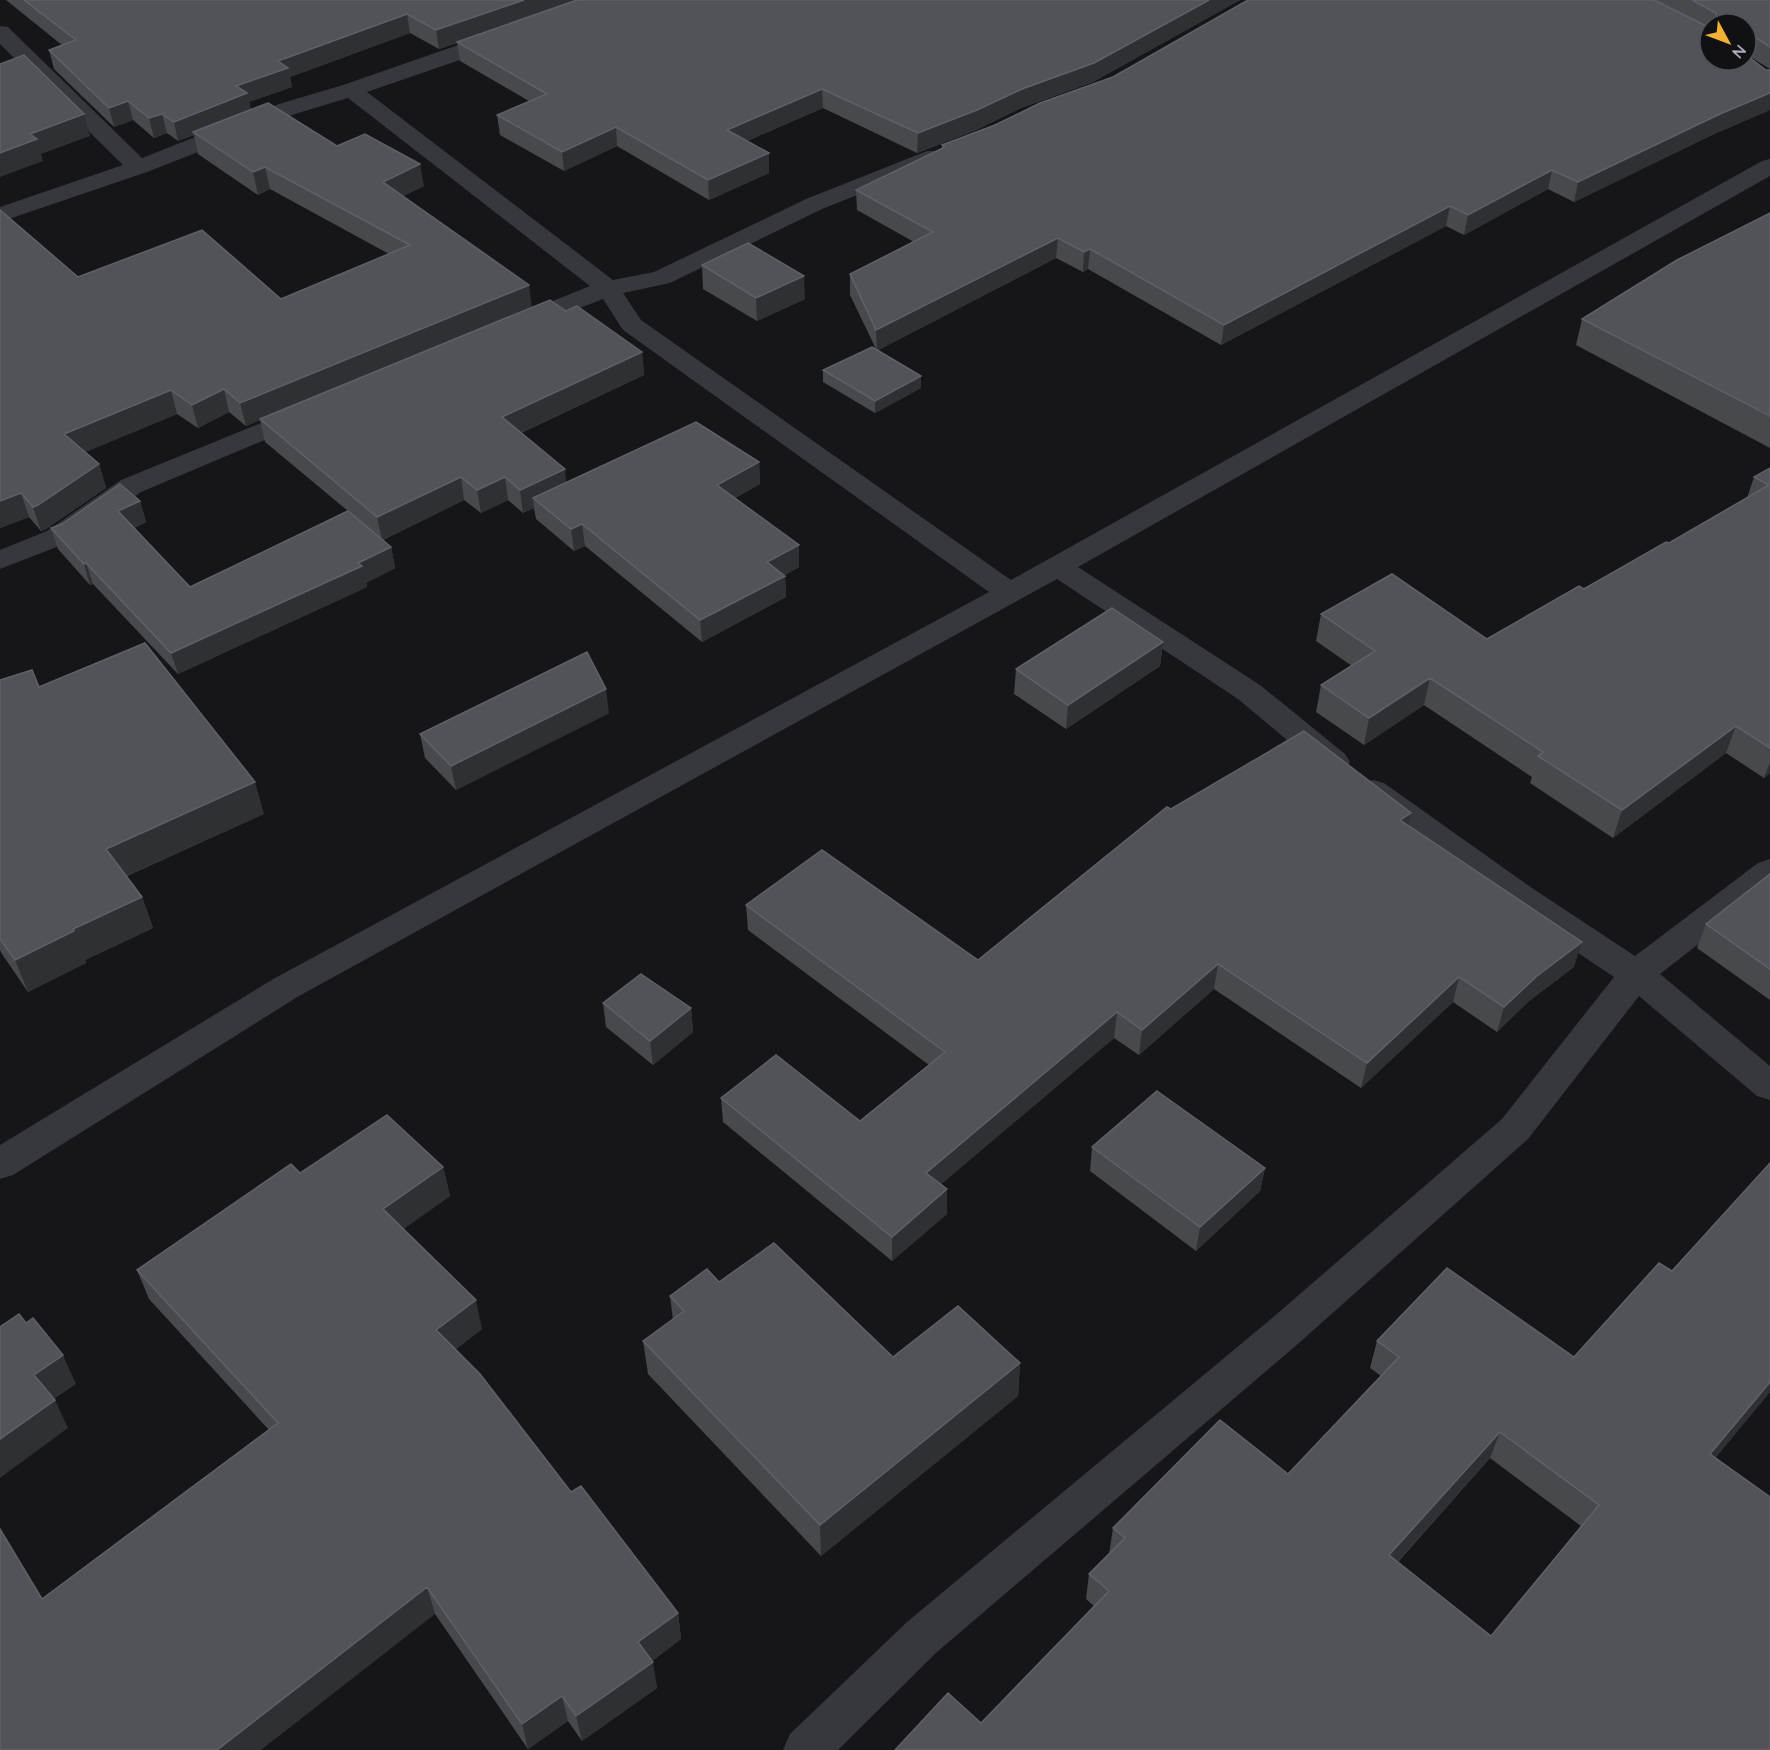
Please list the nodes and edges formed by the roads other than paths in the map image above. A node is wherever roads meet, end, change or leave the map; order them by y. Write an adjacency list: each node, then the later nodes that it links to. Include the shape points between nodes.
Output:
1 (525, 29): 3 (street)
2 (0, 33): 5 (street)
3 (351, 90): 5 (street); 8 (street)
4 (955, 149): 8 (street, via 814,204 661,278)
5 (139, 166): 7 (street)
6 (1770, 166): 12 (street)
7 (0, 215)
8 (608, 288): 9 (street); 13 (street, via 632,325)
9 (495, 333)
10 (325, 405): 11 (street, via 130,486 57,537)
11 (0, 560)
12 (1057, 566): 13 (street); 15 (street, via 1249,692 1317,750 1517,895)
13 (1010, 593): 17 (street, via 287,987)
14 (1770, 870): 15 (street)
15 (1636, 974): 16 (street); 18 (street, via 1515,1129 1285,1331 922,1637)
16 (1770, 1086)
17 (0, 1164)
18 (806, 1750)

